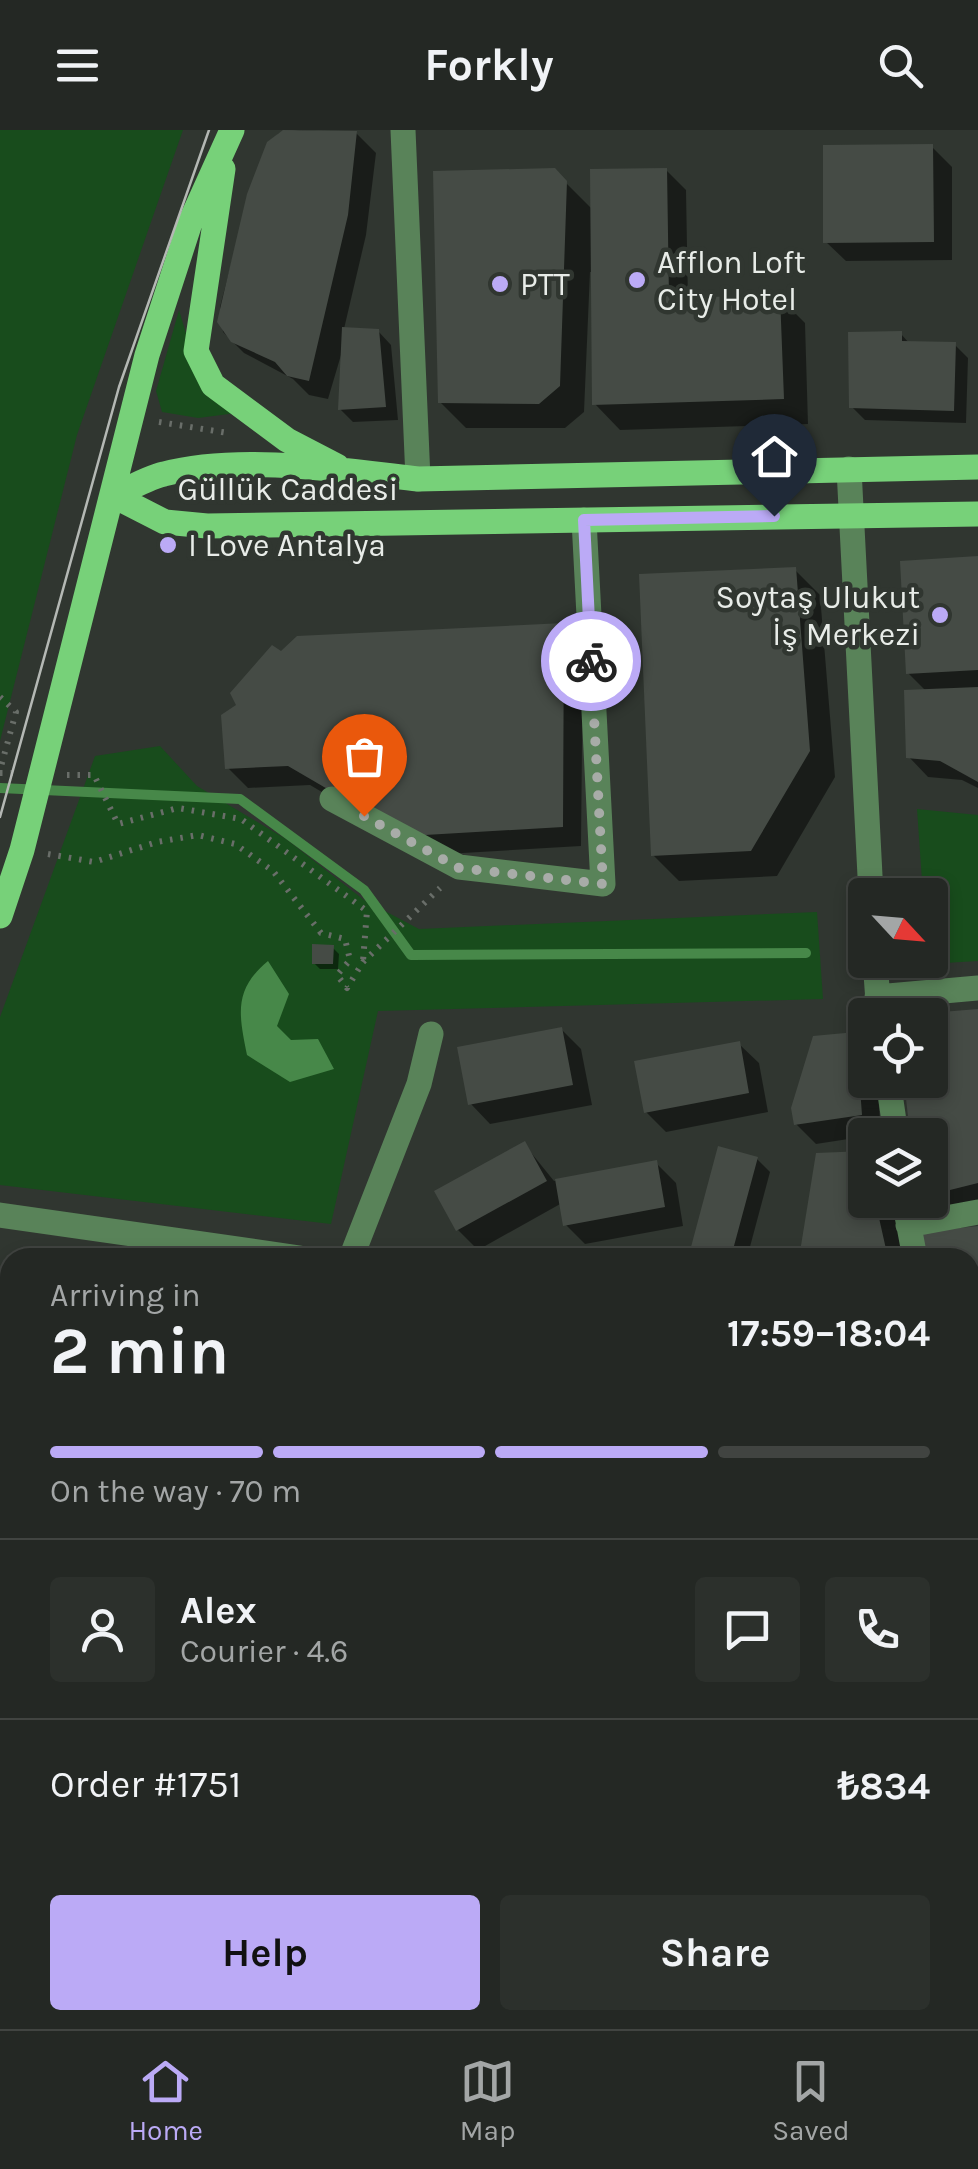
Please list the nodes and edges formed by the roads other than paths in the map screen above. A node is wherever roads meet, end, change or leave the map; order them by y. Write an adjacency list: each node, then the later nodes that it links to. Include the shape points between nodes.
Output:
1 (403, 130): 6 (street)
2 (229, 139): 5 (main road, via 196,351 213,385 287,440); 7 (main road, via 190,223 147,354)
3 (978, 467): 4 (main road, Güllük Caddesi)
4 (849, 469): 6 (main road, Güllük Caddesi); 8 (street)
5 (346, 470): 6 (main road, Güllük Caddesi); 7 (main road, Güllük Caddesi, via 204,466 160,474)
6 (418, 478)
7 (114, 496): 10 (main road, Güllük Caddesi, via 165,522 207,526); 13 (main road)
8 (851, 514): 9 (main road, Güllük Caddesi); 10 (main road, Güllük Caddesi); 12 (street)
9 (978, 514)
10 (584, 520): 11 (street, via 603,884 459,868)
11 (332, 799)
12 (871, 878)
13 (0, 916)
14 (978, 988): 15 (street)
15 (922, 998)
16 (431, 1034): 22 (street, via 419,1084)
17 (948, 1212): 18 (street)
18 (978, 1212)
19 (0, 1216): 21 (street)
20 (907, 1218): 23 (street)
21 (229, 1248)
22 (355, 1248)
23 (913, 1248)

